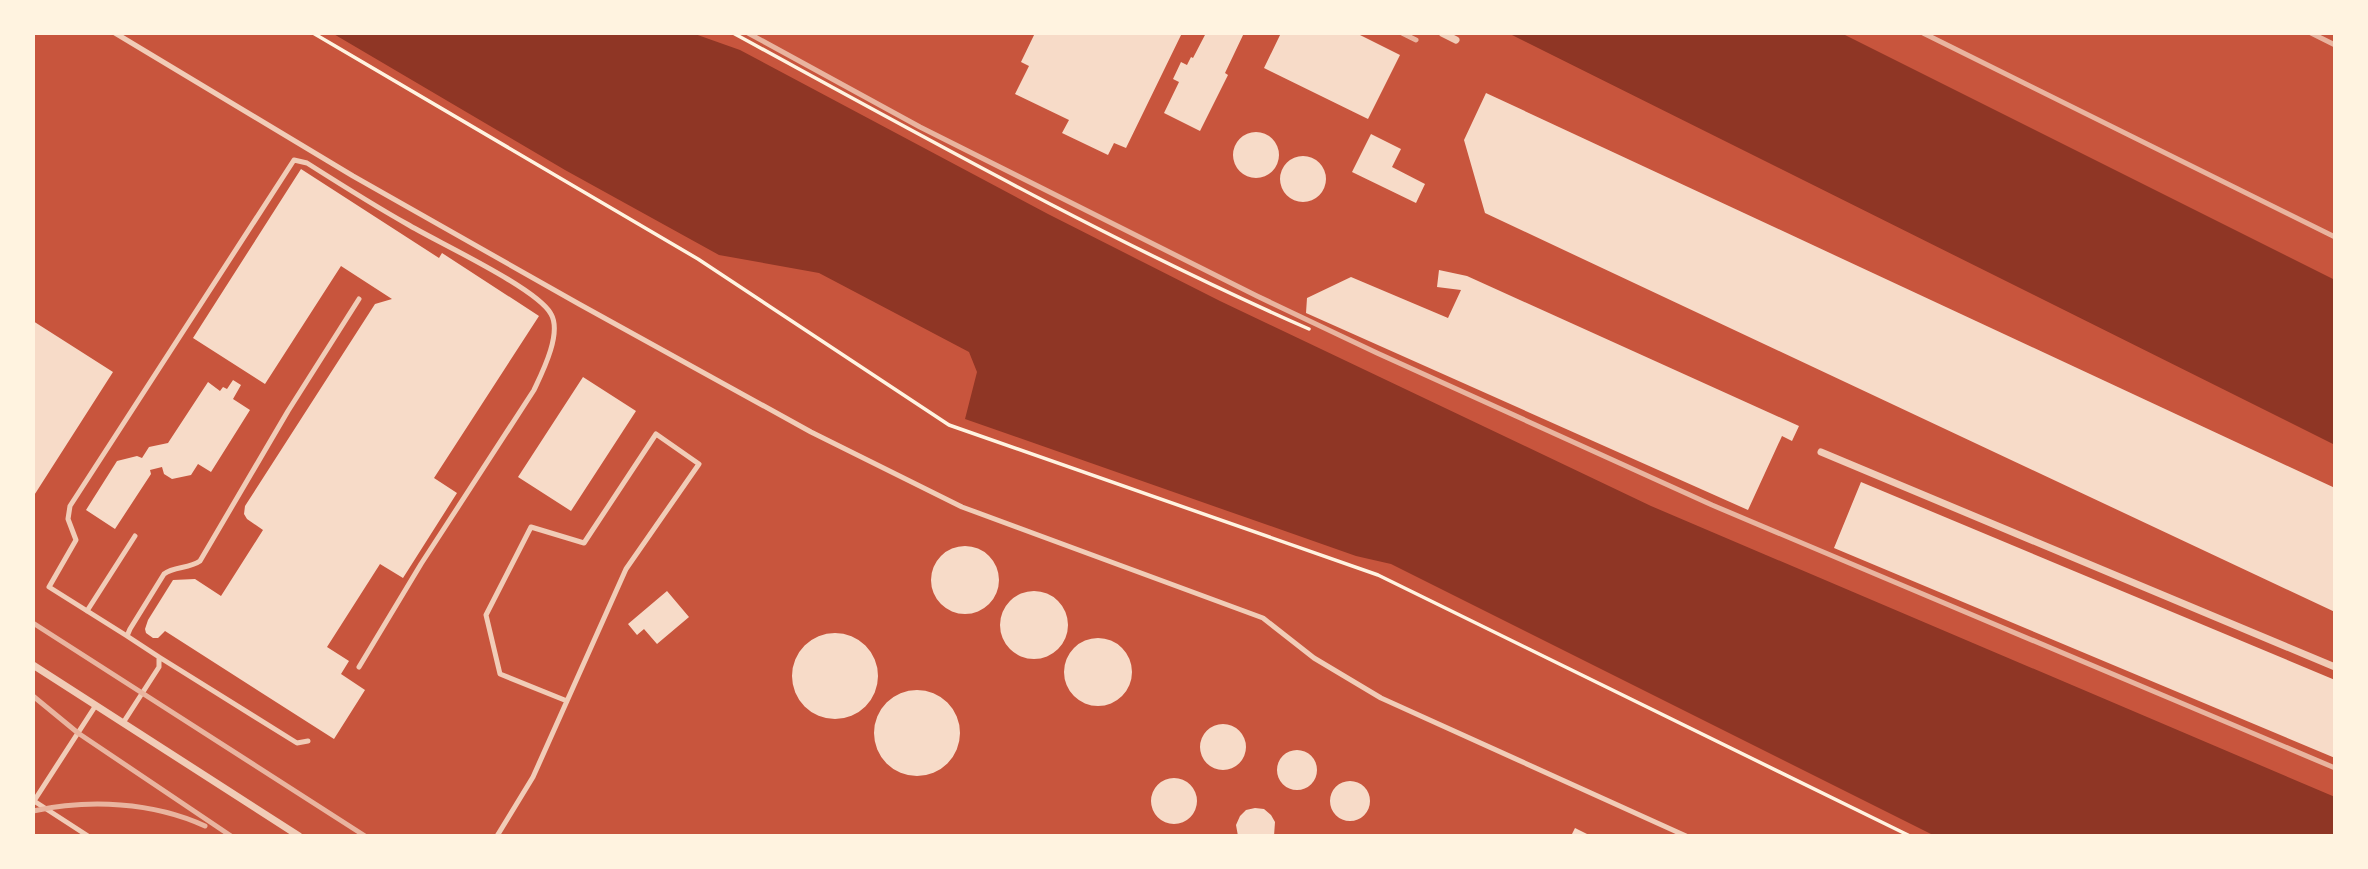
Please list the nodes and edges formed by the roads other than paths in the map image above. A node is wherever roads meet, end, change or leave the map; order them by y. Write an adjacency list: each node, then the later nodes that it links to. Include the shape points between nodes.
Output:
1 (115, 33): 21 (lane, via 365,183 811,432 962,507 1263,618 1314,658 1381,698)
2 (1442, 33): 3 (street)
3 (1455, 40)
4 (359, 299): 8 (lane, via 200,561 164,574)
5 (1821, 452): 12 (street)
6 (135, 536): 7 (lane)
7 (87, 611): 8 (lane); 11 (lane, via 49,587 76,540 68,519 70,506 294,159 523,288 551,313 556,329 534,390)
8 (127, 636): 9 (lane)
9 (159, 657): 15 (lane, via 159,667); 16 (lane, via 298,743)
10 (33, 665): 14 (street)
11 (359, 667)
12 (2335, 667)
13 (567, 701): 13 (lane, via 626,569 699,464 656,434 584,543 531,527 486,615 500,674); 20 (lane, via 533,777)
14 (96, 705): 15 (street); 17 (lane)
15 (123, 723): 19 (street)
16 (308, 741)
17 (34, 801): 18 (lane)
18 (88, 836)
19 (299, 836)
20 (497, 836)
21 (1686, 836)

